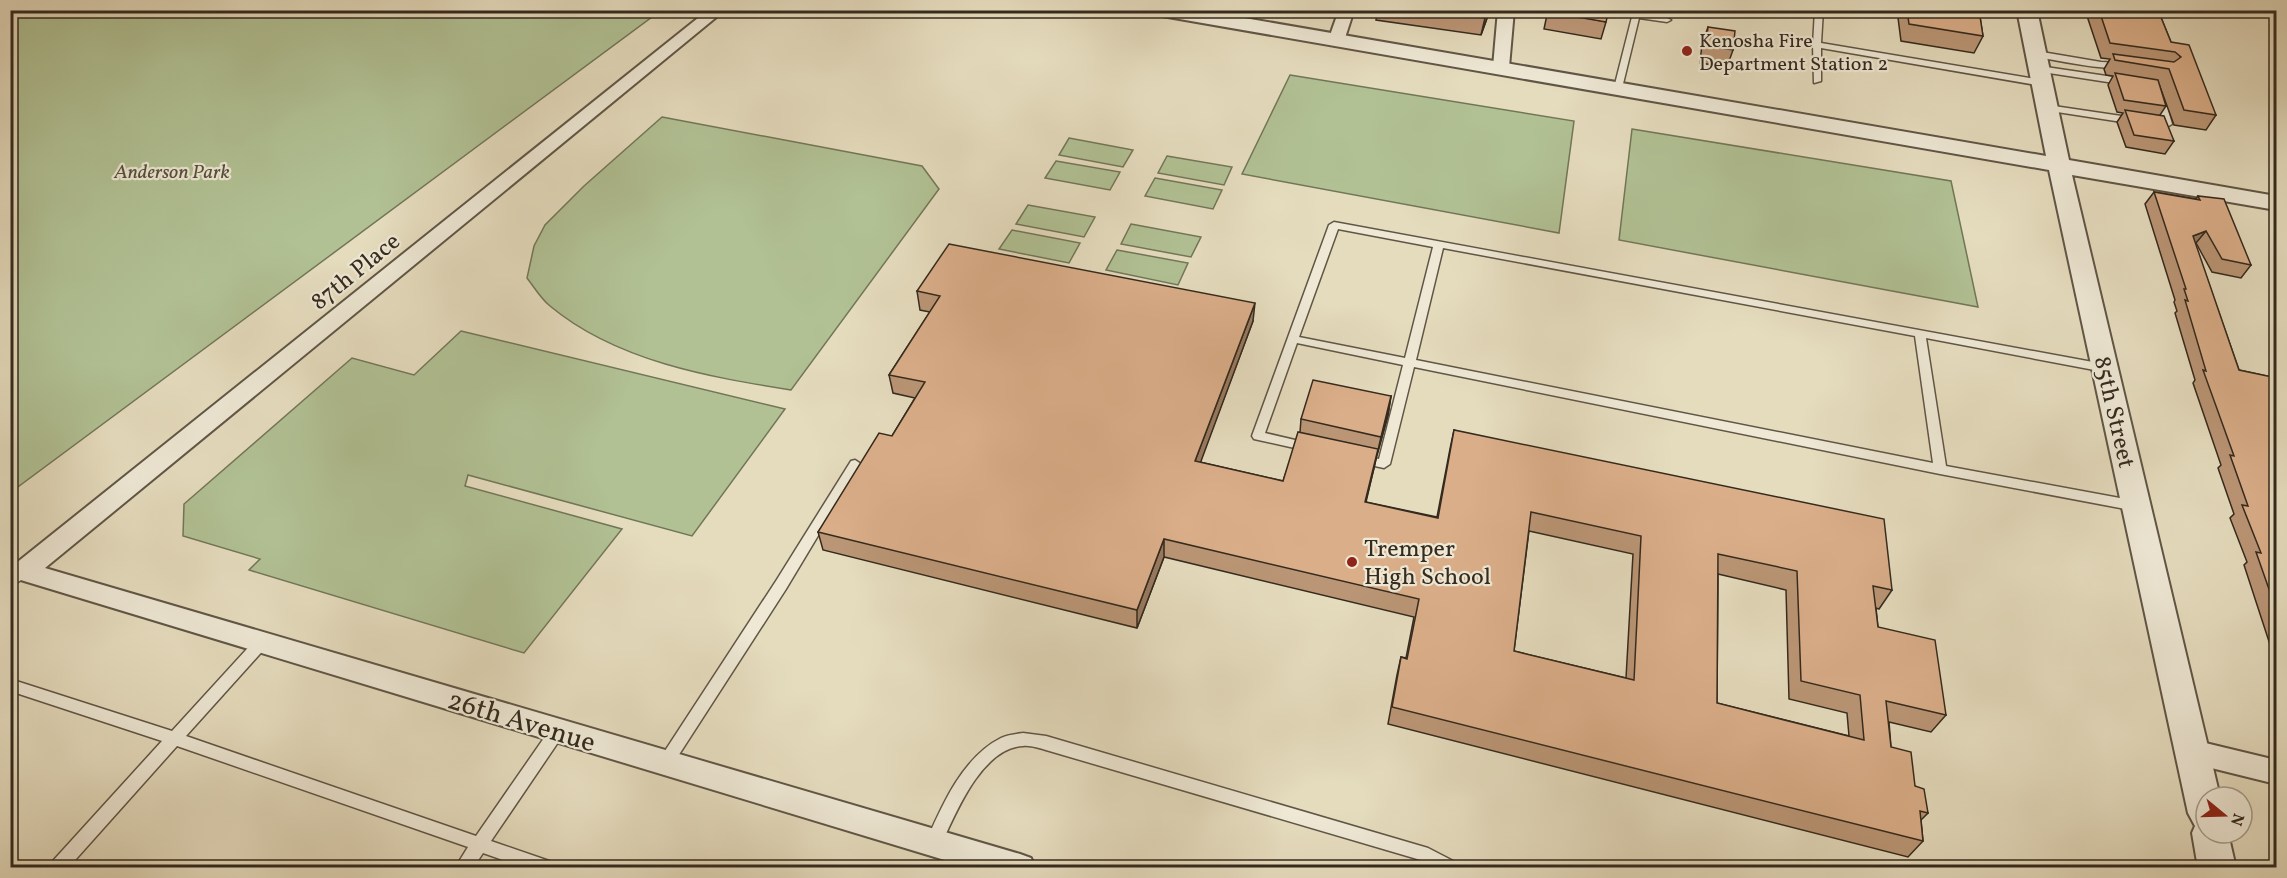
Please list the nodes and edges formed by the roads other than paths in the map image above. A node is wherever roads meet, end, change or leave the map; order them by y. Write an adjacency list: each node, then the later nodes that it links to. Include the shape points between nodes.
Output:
1 (718, 10): 30 (street, 87th Place)
2 (1347, 10): 8 (street)
3 (1506, 10): 10 (street)
4 (1819, 10): 9 (lane)
5 (2027, 10): 12 (street, 85th Street)
6 (1173, 11): 8 (street)
7 (1667, 20): 15 (lane, via 1636,15)
8 (1336, 40): 10 (street)
9 (1817, 45): 12 (lane); 13 (lane)
10 (1501, 67): 15 (street)
11 (2135, 68): 12 (lane)
12 (2039, 69): 14 (lane); 17 (street, 85th Street)
13 (1817, 81)
14 (2138, 84)
15 (1618, 88): 18 (street)
16 (2156, 88): 17 (lane, via 2166,125)
17 (2047, 108): 18 (street, 85th Street)
18 (2059, 166): 19 (street); 24 (street, 85th Street)
19 (2277, 203)
20 (1439, 245): 21 (lane); 22 (lane, via 1334,225); 23 (lane)
21 (1920, 335): 24 (lane); 28 (lane)
22 (1293, 339): 23 (lane); 25 (lane, via 1258,436)
23 (1410, 362): 26 (lane, via 1384,464); 28 (lane)
24 (2105, 368): 29 (street, 85th Street)
25 (1316, 449)
26 (1350, 456)
27 (855, 464): 36 (lane)
28 (1940, 469): 29 (lane)
29 (2137, 506): 35 (street, 85th Street)
30 (17, 577): 31 (street, 26th Avenue)
31 (262, 642): 33 (street, 26th Avenue); 34 (lane)
32 (10, 685): 34 (lane)
33 (558, 730): 36 (street, 26th Avenue); 40 (lane)
34 (175, 739): 40 (lane); 42 (lane)
35 (2193, 752): 37 (street); 38 (street, 85th Street)
36 (666, 762): 39 (street, 26th Avenue)
37 (2277, 772)
38 (2200, 785)
39 (934, 842): 45 (street, 26th Avenue); 46 (lane, via 969,776 998,746 1022,739 1428,855)
40 (479, 844): 43 (lane); 44 (lane)
41 (2212, 845): 47 (street)
42 (57, 867)
43 (463, 867)
44 (549, 867)
45 (1020, 867)
46 (1451, 867)
47 (2217, 867)

